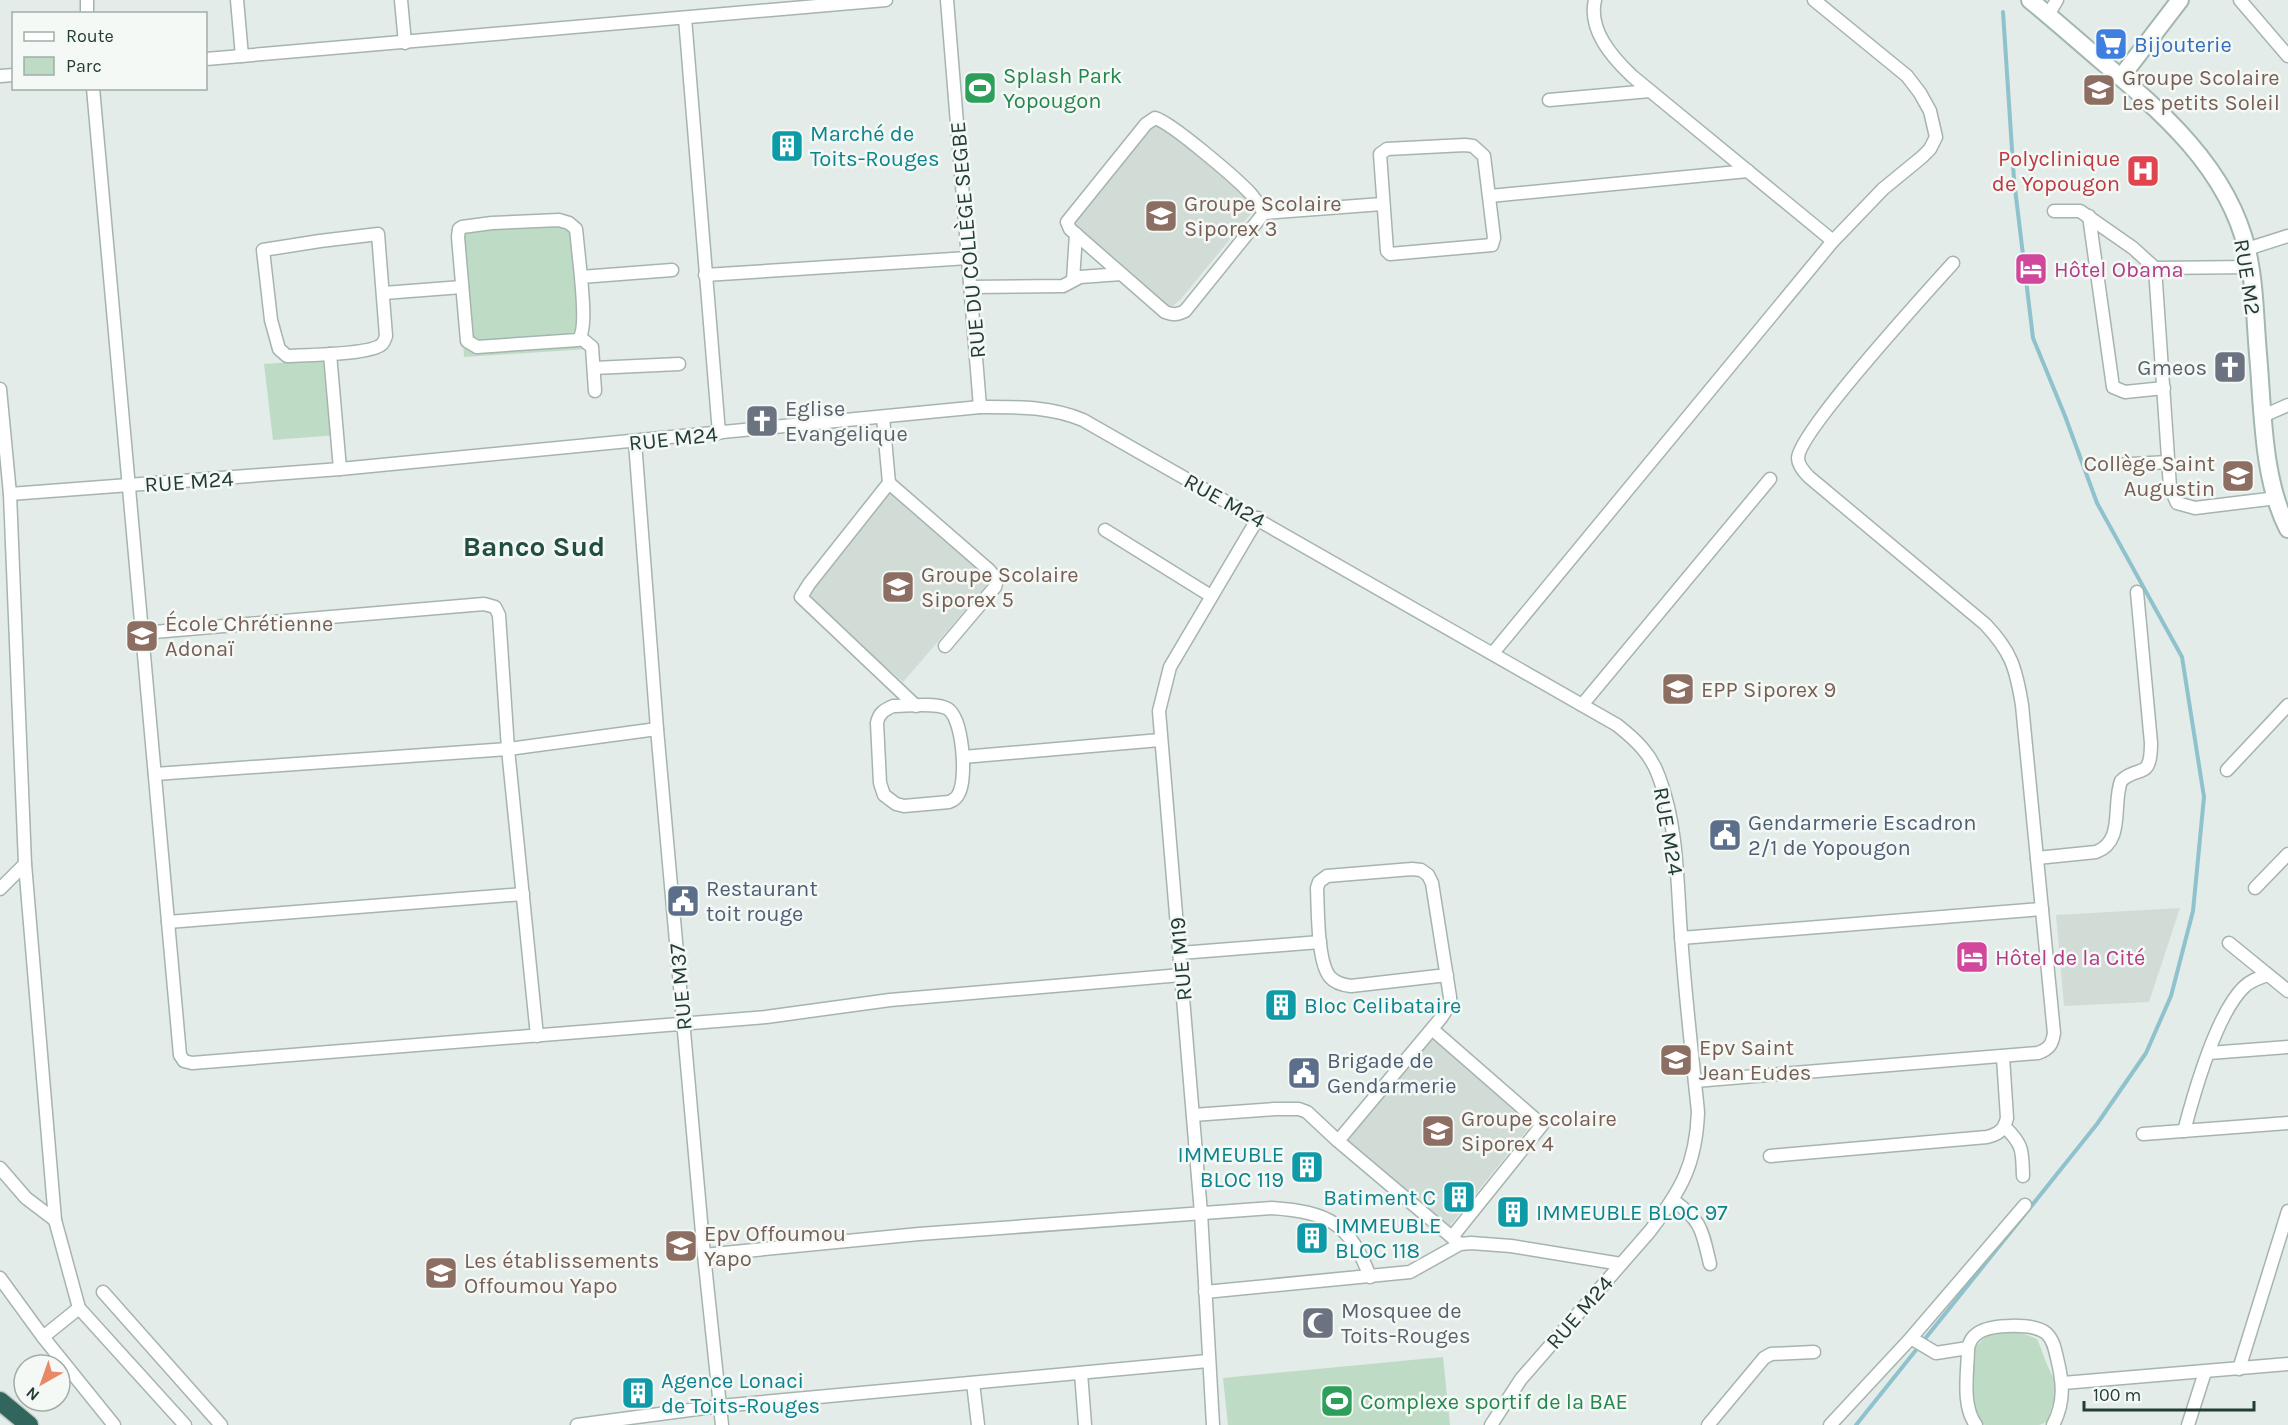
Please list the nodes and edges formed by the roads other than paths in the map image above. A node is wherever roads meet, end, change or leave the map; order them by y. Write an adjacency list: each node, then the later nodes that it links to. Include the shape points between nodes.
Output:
1 (237, 0): 14 (street)
2 (401, 0): 13 (street)
3 (886, 0): 12 (street)
4 (947, 0): 31 (street, RUE DU COLLÈGE SEGBE)
5 (1595, 0): 19 (street, via 1596,25 1604,43 1617,61)
6 (1814, 0): 29 (street, via 1908,76 1930,111 1936,137 1930,149 1883,189)
7 (2030, 0): 11 (street, RUE M2)
8 (2057, 0): 11 (street)
9 (2180, 0): 17 (street)
10 (2240, 0): 15 (street)
11 (2048, 15): 17 (street, RUE M2)
12 (685, 18): 13 (street); 37 (street)
13 (405, 43): 14 (street)
14 (242, 56): 16 (street)
15 (2288, 56)
16 (207, 59)
17 (2121, 77): 30 (street, RUE M2, via 2202,157 2230,202)
18 (93, 90): 61 (street)
19 (1650, 91): 20 (street); 21 (street)
20 (1549, 100)
21 (1748, 171): 22 (street); 29 (street)
22 (1490, 196): 23 (street, via 1484,156 1473,146 1387,149 1380,154); 23 (street, via 1493,242 1477,248 1390,254)
23 (1382, 204): 25 (street)
24 (2054, 211): 26 (street, via 2072,210)
25 (1264, 213): 27 (street, via 1237,181 1155,118 1069,218 1067,226); 36 (street, via 1179,315 1165,312)
26 (2088, 216): 34 (street); 47 (street, via 2113,387 2125,392)
27 (1076, 234): 36 (street); 39 (street)
28 (2288, 236): 30 (street)
29 (1833, 242): 71 (street)
30 (2247, 249): 33 (street, RUE M2)
31 (968, 258): 37 (street); 41 (street, RUE DU COLLÈGE SEGBE)
32 (1953, 263): 82 (street, via 1864,364 1809,435 1798,458 1809,477 1985,624 2009,653 2022,705)
33 (2250, 267): 34 (street); 52 (street, RUE M2)
34 (2155, 268): 47 (street)
35 (672, 270): 38 (street)
36 (1121, 273): 39 (street)
37 (705, 275): 54 (street)
38 (581, 277): 40 (street, via 576,229 569,222 492,223 459,230); 43 (street)
39 (1073, 280): 41 (street, via 1064,286)
40 (462, 287): 42 (street); 43 (street, via 470,345)
41 (970, 287): 51 (street, RUE DU COLLÈGE SEGBE)
42 (384, 293): 44 (street, via 386,336 381,345); 44 (street, via 378,234 262,250 279,349 286,356)
43 (581, 338): 46 (street, via 591,344)
44 (330, 354): 58 (street)
45 (679, 364): 46 (street)
46 (594, 368): 49 (street)
47 (2164, 388): 56 (street)
48 (0, 389): 62 (street)
49 (595, 391)
50 (2288, 405): 52 (street)
51 (980, 407): 53 (street, RUE M24); 64 (street, RUE M24, via 1019,406 1064,412)
52 (2264, 416): 63 (street, RUE M2, via 2269,460)
53 (883, 417): 54 (street, RUE M24); 60 (street)
54 (719, 433): 55 (street, RUE M24)
55 (635, 442): 58 (street, RUE M24); 75 (street, RUE M37)
56 (2168, 462): 57 (street); 63 (street, via 2172,496 2186,507)
57 (2114, 465)
58 (340, 469): 61 (street, RUE M24)
59 (1770, 479): 72 (street)
60 (889, 483): 70 (street, via 997,580); 74 (street, via 801,597)
61 (129, 485): 62 (street, RUE M24); 69 (street)
62 (7, 500): 83 (street)
63 (2281, 502): 65 (street, RUE M2)
64 (1258, 518): 68 (street, RUE M19); 71 (street, RUE M24)
65 (2288, 529)
66 (1105, 530): 68 (street)
67 (2137, 592): 82 (street, via 2151,743 2149,762 2140,773 2121,781 2113,837 2103,850)
68 (1211, 596): 76 (street, RUE M19, via 1170,667 1159,711)
69 (142, 633): 77 (street, via 484,604 495,607 499,615); 80 (street)
70 (945, 646)
71 (1493, 653): 72 (street, RUE M24)
72 (1582, 705): 89 (street, RUE M24, via 1643,747 1659,776 1673,836)
73 (2288, 705): 79 (street)
74 (916, 706): 78 (street, via 948,709 958,725); 78 (street, via 893,706 879,716 880,783 884,795 904,806 956,799)
75 (657, 729): 77 (street); 97 (street, RUE M37)
76 (1160, 740): 78 (street); 92 (street, RUE M19)
77 (508, 749): 80 (street); 86 (street)
78 (963, 757)
79 (2227, 770)
80 (155, 774): 88 (street)
81 (2288, 854): 84 (street)
82 (2037, 858): 87 (street)
83 (25, 864): 85 (street); 117 (street)
84 (2255, 888)
85 (0, 889)
86 (523, 894): 88 (street); 99 (street)
87 (2042, 909): 89 (street); 102 (street, via 2052,1042 2048,1049 2038,1053)
88 (168, 922): 99 (street, via 180,1055 184,1061)
89 (1681, 938): 103 (street, RUE M24)
90 (1320, 942): 92 (street); 94 (street, via 1324,968 1330,977 1345,985); 94 (street, via 1317,888 1322,878 1421,870 1432,883)
91 (2229, 943): 95 (street)
92 (1180, 953): 93 (street, RUE M19)
93 (1181, 975): 97 (street, via 900,999 766,1017); 104 (street, RUE M19)
94 (1447, 975): 98 (street, via 1450,1004)
95 (2268, 975): 96 (street); 101 (street, via 2253,980 2233,1000)
96 (2288, 991)
97 (684, 1023): 99 (street); 119 (street, RUE M37)
98 (1432, 1029): 109 (street); 118 (street, via 1542,1125)
99 (537, 1036)
100 (2288, 1047): 101 (street)
101 (2209, 1053): 107 (street)
102 (2003, 1057): 103 (street); 106 (street)
103 (1695, 1081): 113 (street, RUE M24, via 1697,1134 1691,1161)
104 (1193, 1115): 109 (street, via 1299,1109); 116 (street, RUE M19)
105 (2288, 1123): 107 (street)
106 (2005, 1128): 110 (street, via 1988,1137); 112 (street, via 2019,1141)
107 (2184, 1131): 108 (street)
108 (2143, 1134)
109 (1338, 1142): 118 (street)
110 (1770, 1156)
111 (0, 1168): 117 (street, via 26,1198)
112 (2023, 1176)
113 (1673, 1200): 120 (street, RUE M24); 121 (street, via 1701,1228)
114 (2025, 1205): 128 (street)
115 (2288, 1211): 133 (street)
116 (1201, 1213): 119 (street); 122 (street, via 1272,1208 1327,1219 1356,1244); 125 (street, RUE M19)
117 (55, 1220): 126 (street)
118 (1456, 1241): 120 (street); 122 (street, via 1410,1272)
119 (704, 1255): 139 (street, RUE M37)
120 (1621, 1264): 150 (street, RUE M24, via 1521,1379)
121 (1710, 1264)
122 (1370, 1277): 125 (street)
123 (0, 1278): 127 (street)
124 (103, 1292): 144 (street)
125 (1205, 1292): 131 (street, RUE M19)
126 (79, 1308): 127 (street); 143 (street)
127 (43, 1337): 142 (street)
128 (1918, 1342): 129 (street, via 1936,1353); 152 (street)
129 (1968, 1348): 137 (street, via 1971,1339 1985,1329 2034,1327 2045,1332 2053,1343); 153 (street, via 1968,1407)
130 (1814, 1352): 151 (street, via 1771,1354 1764,1358)
131 (1208, 1361): 135 (street); 149 (street, RUE M19)
132 (2288, 1364): 133 (street)
133 (2239, 1369): 134 (street)
134 (2205, 1372): 137 (street); 155 (street)
135 (1081, 1373): 136 (street); 148 (street)
136 (973, 1383): 139 (street); 147 (street)
137 (2063, 1383): 154 (street)
138 (0, 1401): 141 (highway)
139 (720, 1406): 140 (street); 146 (street, RUE M37)
140 (605, 1423): 145 (street)
141 (29, 1425)
142 (114, 1425)
143 (185, 1425)
144 (221, 1425)
145 (578, 1425)
146 (722, 1425)
147 (978, 1425)
148 (1085, 1425)
149 (1213, 1425)
150 (1491, 1425)
151 (1708, 1425)
152 (1830, 1425)
153 (1977, 1425)
154 (2053, 1425)
155 (2188, 1425)

